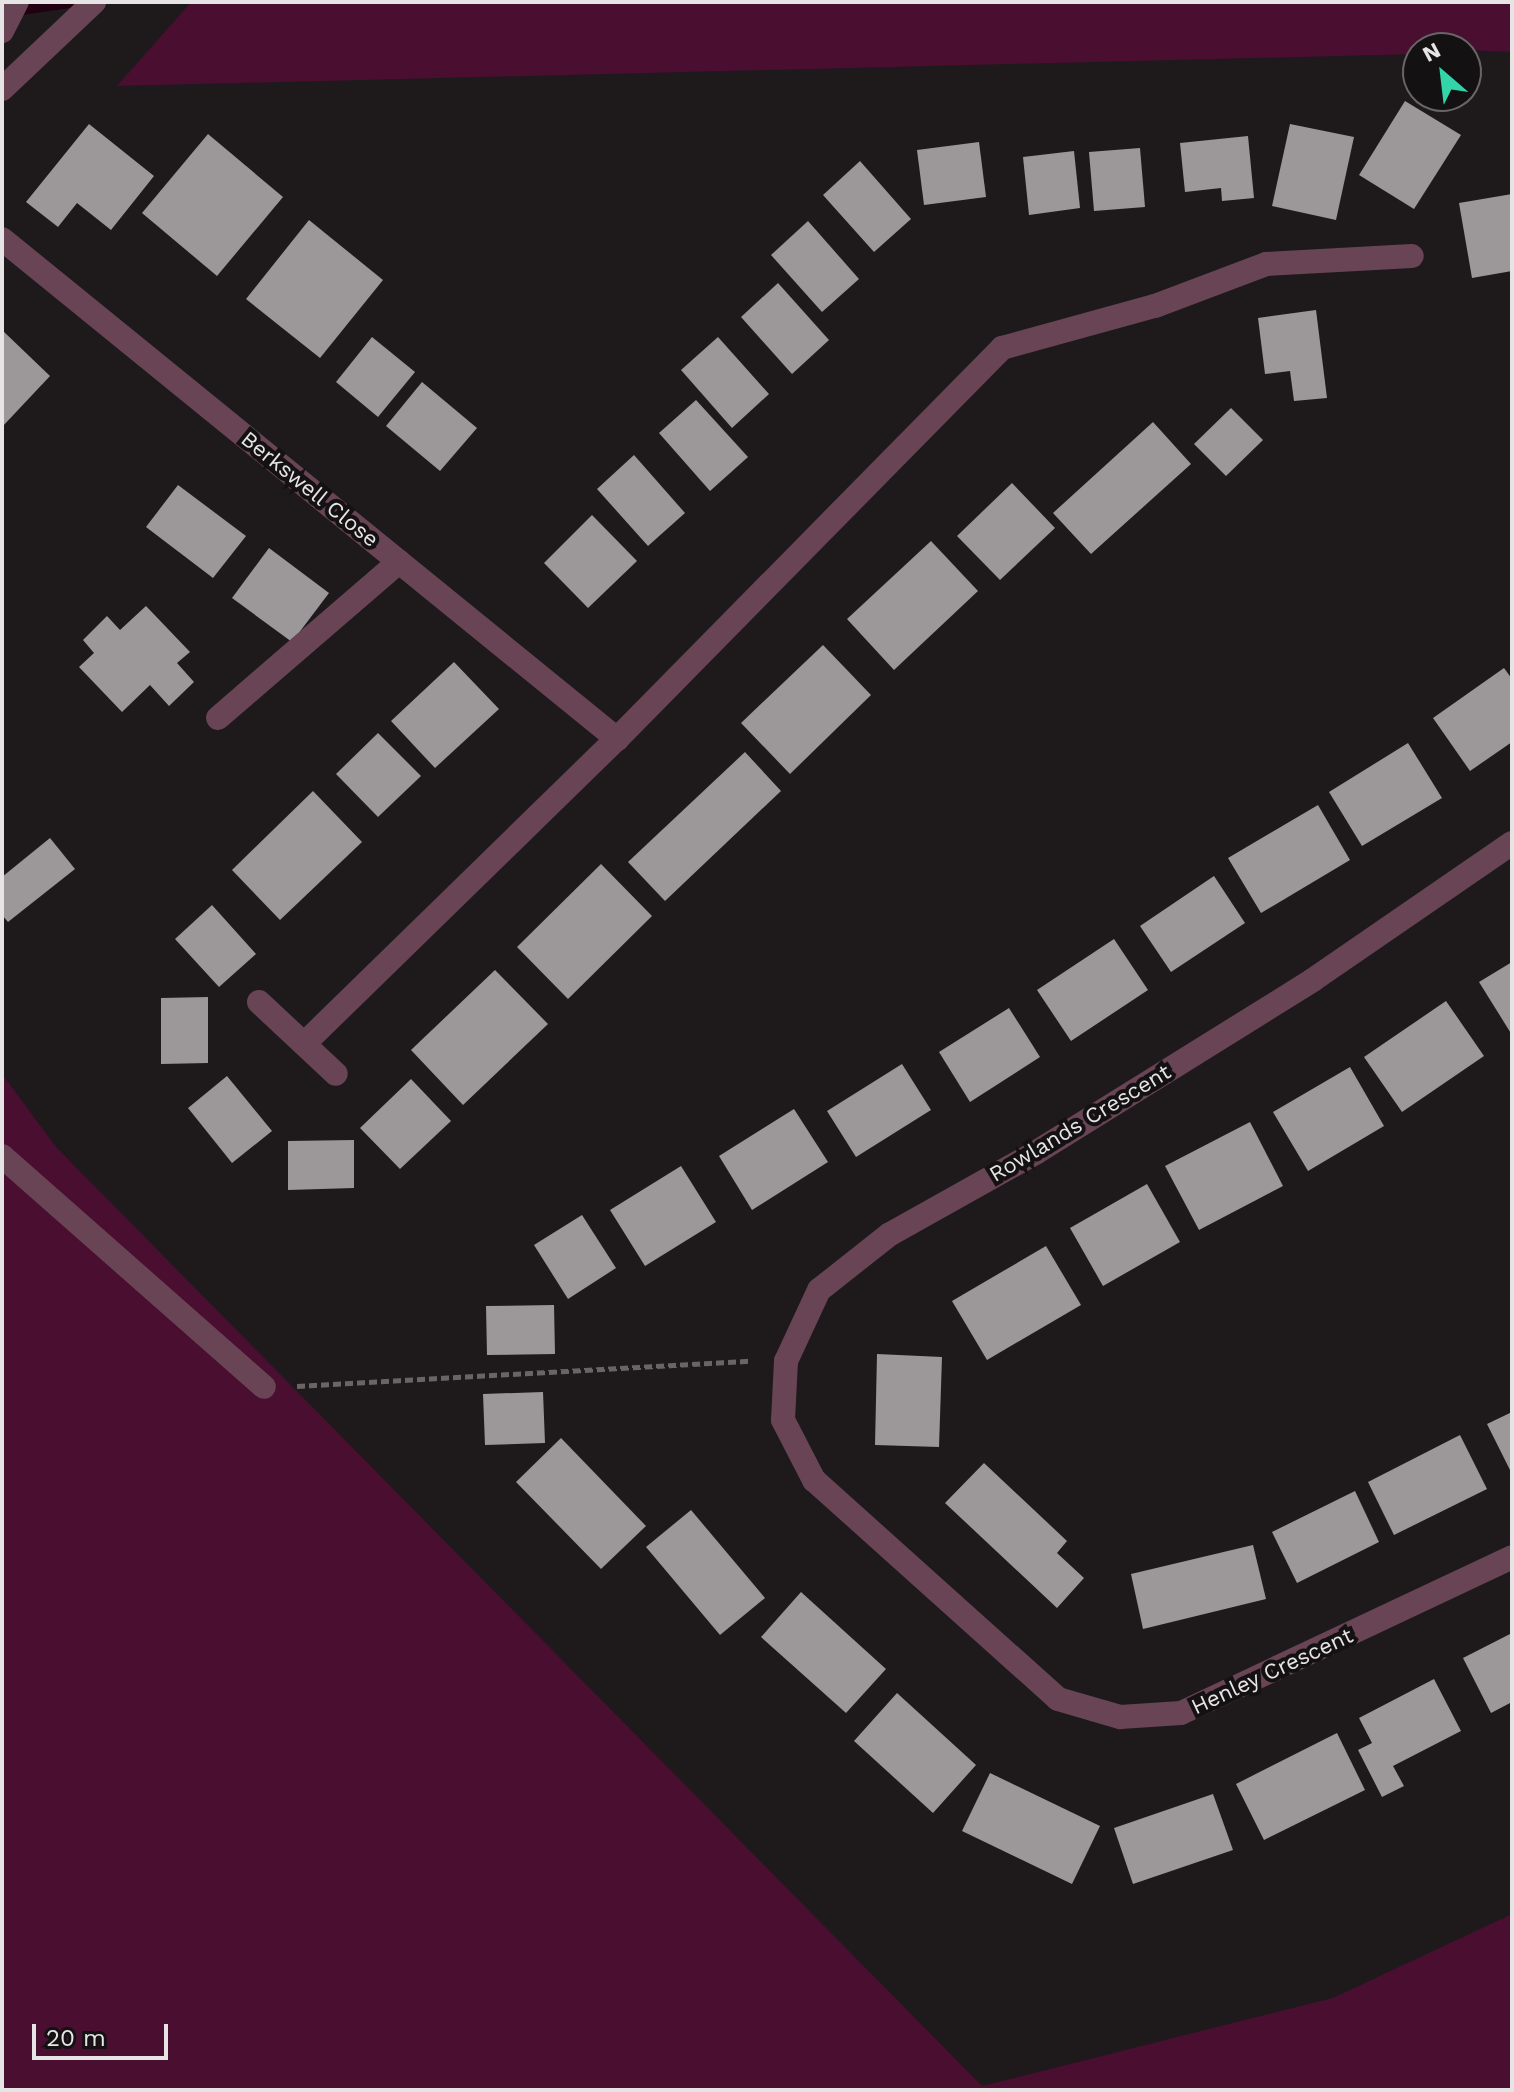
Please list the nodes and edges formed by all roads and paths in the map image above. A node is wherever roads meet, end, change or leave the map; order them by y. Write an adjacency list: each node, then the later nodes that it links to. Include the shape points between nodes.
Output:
1 (94, 2): 2 (street)
2 (2, 89)
3 (2, 239): 5 (street, Berkswell Close)
4 (1412, 256): 7 (street, via 1266,264 1155,306 1002,348)
5 (399, 562): 6 (street); 7 (street, Berkswell Close)
6 (218, 718)
7 (617, 739): 10 (street)
8 (1512, 843): 13 (street, Rowlands Crescent, via 1313,980 1037,1152 890,1234 819,1290)
9 (259, 1002): 10 (street)
10 (306, 1042): 11 (street)
11 (336, 1074)
12 (2, 1156): 14 (street)
13 (786, 1361): 14 (path); 15 (street, Rowlands Crescent, via 783,1420)
14 (264, 1387)
15 (814, 1480): 16 (street, Henley Crescent, via 1058,1699 1120,1717 1181,1713)
16 (1512, 1557)

